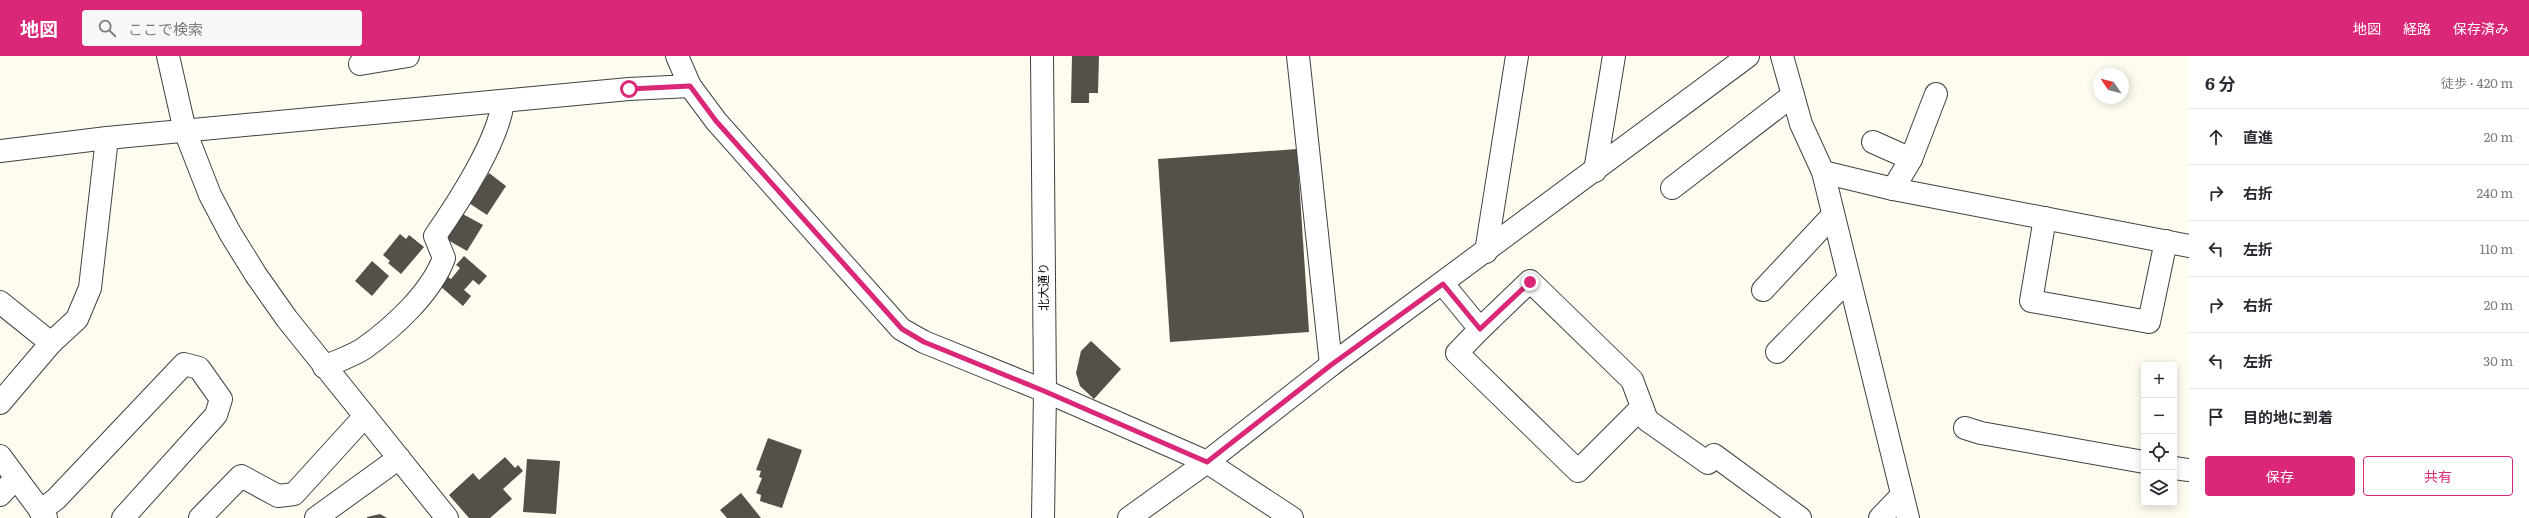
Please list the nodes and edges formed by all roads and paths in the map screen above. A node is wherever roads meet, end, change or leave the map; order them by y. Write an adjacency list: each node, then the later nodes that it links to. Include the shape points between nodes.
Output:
1 (168, 56): 15 (street)
2 (408, 56): 10 (street)
3 (677, 56): 11 (street)
4 (1042, 56): 38 (street, 北大通り)
5 (1298, 56): 36 (street)
6 (1517, 56): 28 (street)
7 (1614, 56): 20 (street)
8 (1748, 56): 20 (street)
9 (1782, 56): 13 (street)
10 (360, 64)
11 (690, 86): 14 (street); 38 (street, via 716,121 902,329 924,342)
12 (1936, 94): 19 (street)
13 (1793, 95): 21 (street, via 1801,124); 22 (street)
14 (503, 101): 15 (street); 37 (street, via 502,116 494,134 458,202 435,236 444,258 438,274 412,307 363,349)
15 (185, 131): 16 (street); 37 (street, via 210,195 230,233 256,275)
16 (107, 138): 18 (street); 34 (street, via 90,288 77,319)
17 (1873, 142): 19 (street)
18 (0, 151)
19 (1911, 159): 23 (street)
20 (1595, 171): 28 (street)
21 (1823, 172): 23 (street); 24 (street)
22 (1672, 188)
23 (1893, 189): 25 (street)
24 (1833, 215): 29 (street); 31 (street)
25 (2045, 218): 26 (street); 26 (street, via 2031,301 2149,322)
26 (2166, 241): 27 (street)
27 (2189, 246)
28 (1486, 252): 30 (street)
29 (1849, 279): 35 (street); 51 (street)
30 (1443, 284): 33 (street); 36 (street)
31 (1763, 290)
32 (0, 302): 34 (street)
33 (1480, 329): 40 (street, via 1530,282 1632,380); 40 (street, via 1457,353 1578,471)
34 (51, 344): 39 (street)
35 (1777, 352)
36 (1331, 365): 46 (street)
37 (324, 367): 41 (street)
38 (1044, 391): 46 (street); 57 (street, 北大通り)
39 (0, 402)
40 (1642, 407): 60 (street, via 1647,420 1708,464 1714,455)
41 (365, 416): 44 (street); 54 (street, via 294,494 278,496 241,476)
42 (1965, 428): 45 (street, via 1981,434)
43 (0, 456): 49 (street)
44 (399, 458): 55 (street); 56 (street)
45 (2141, 461)
46 (1207, 462): 58 (street); 59 (street)
47 (2177, 468): 48 (street)
48 (2189, 470)
49 (16, 478): 50 (street); 52 (street)
50 (0, 495)
51 (1902, 495): 61 (street); 62 (street)
52 (43, 514): 53 (street, via 184,364 199,368 221,399 216,415)
53 (123, 518)
54 (200, 518)
55 (316, 518)
56 (446, 518)
57 (1043, 518)
58 (1129, 518)
59 (1292, 518)
60 (1800, 518)
61 (1880, 518)
62 (1908, 518)

